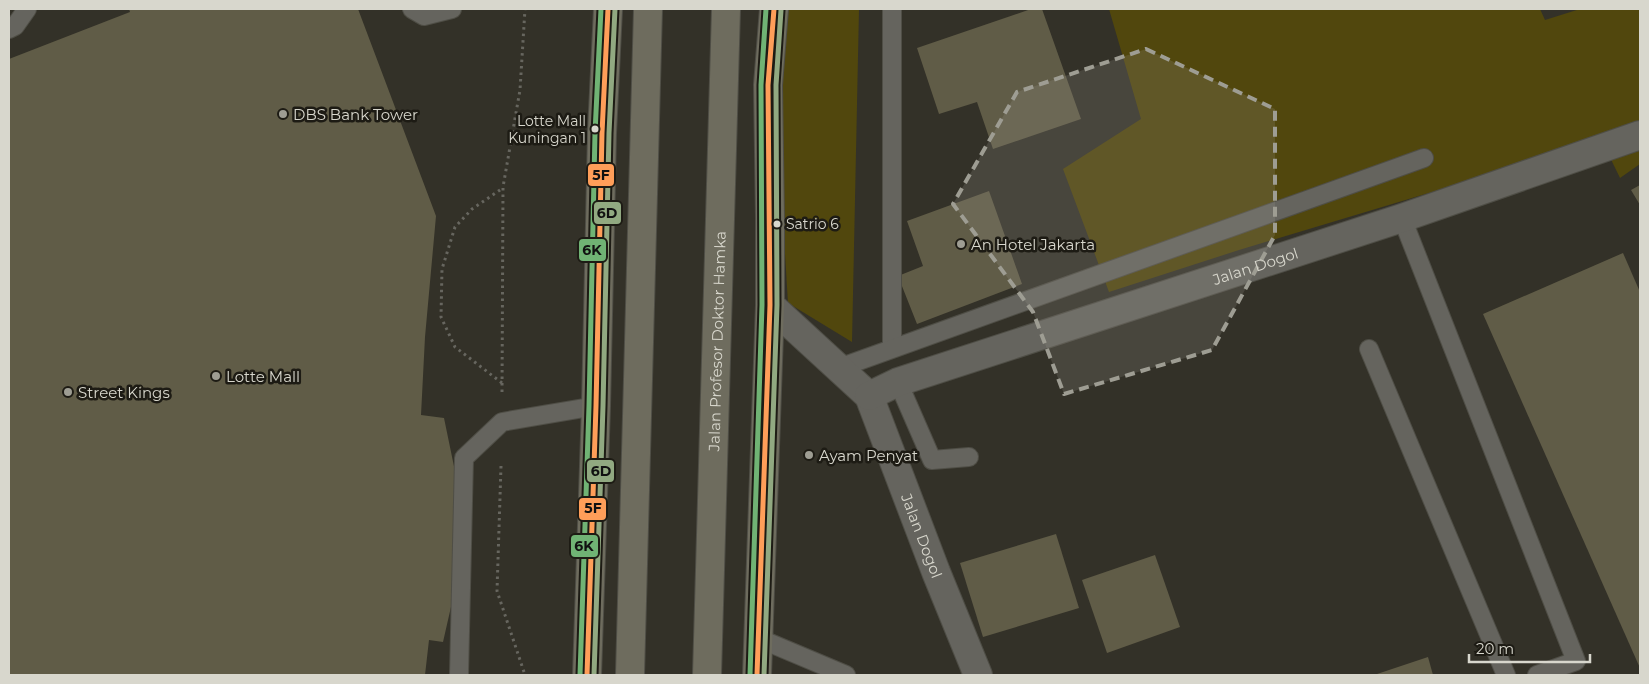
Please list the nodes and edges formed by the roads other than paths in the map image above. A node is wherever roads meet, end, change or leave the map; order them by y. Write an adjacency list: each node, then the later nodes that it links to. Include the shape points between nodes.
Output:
1 (28, 9): 9 (lane)
2 (412, 9): 3 (lane, via 424,16)
3 (452, 9)
4 (608, 9): 19 (main road)
5 (648, 9): 24 (main road)
6 (726, 9): 25 (main road, Jalan Profesor Doktor Hamka)
7 (774, 9): 13 (main road, via 768,85)
8 (892, 9): 14 (lane)
9 (9, 29)
10 (1640, 135): 12 (street, Jalan Dogol)
11 (1424, 158): 14 (lane)
12 (1402, 218): 17 (street, Jalan Dogol); 30 (lane, via 1576,661)
13 (770, 305): 16 (street, Jalan Dogol); 21 (main road)
14 (892, 348): 16 (lane)
15 (1369, 349): 29 (lane)
16 (839, 368): 18 (street, Jalan Dogol)
17 (898, 382): 18 (street, Jalan Dogol); 20 (lane, via 932,460)
18 (869, 396): 28 (street, Jalan Dogol)
19 (596, 406): 22 (lane, via 502,422 464,458); 23 (main road)
20 (969, 457)
21 (758, 638): 26 (main road); 27 (lane)
22 (459, 675)
23 (587, 675)
24 (630, 675)
25 (707, 675)
26 (756, 675)
27 (846, 675)
28 (978, 675)
29 (1506, 675)
30 (1537, 675)

